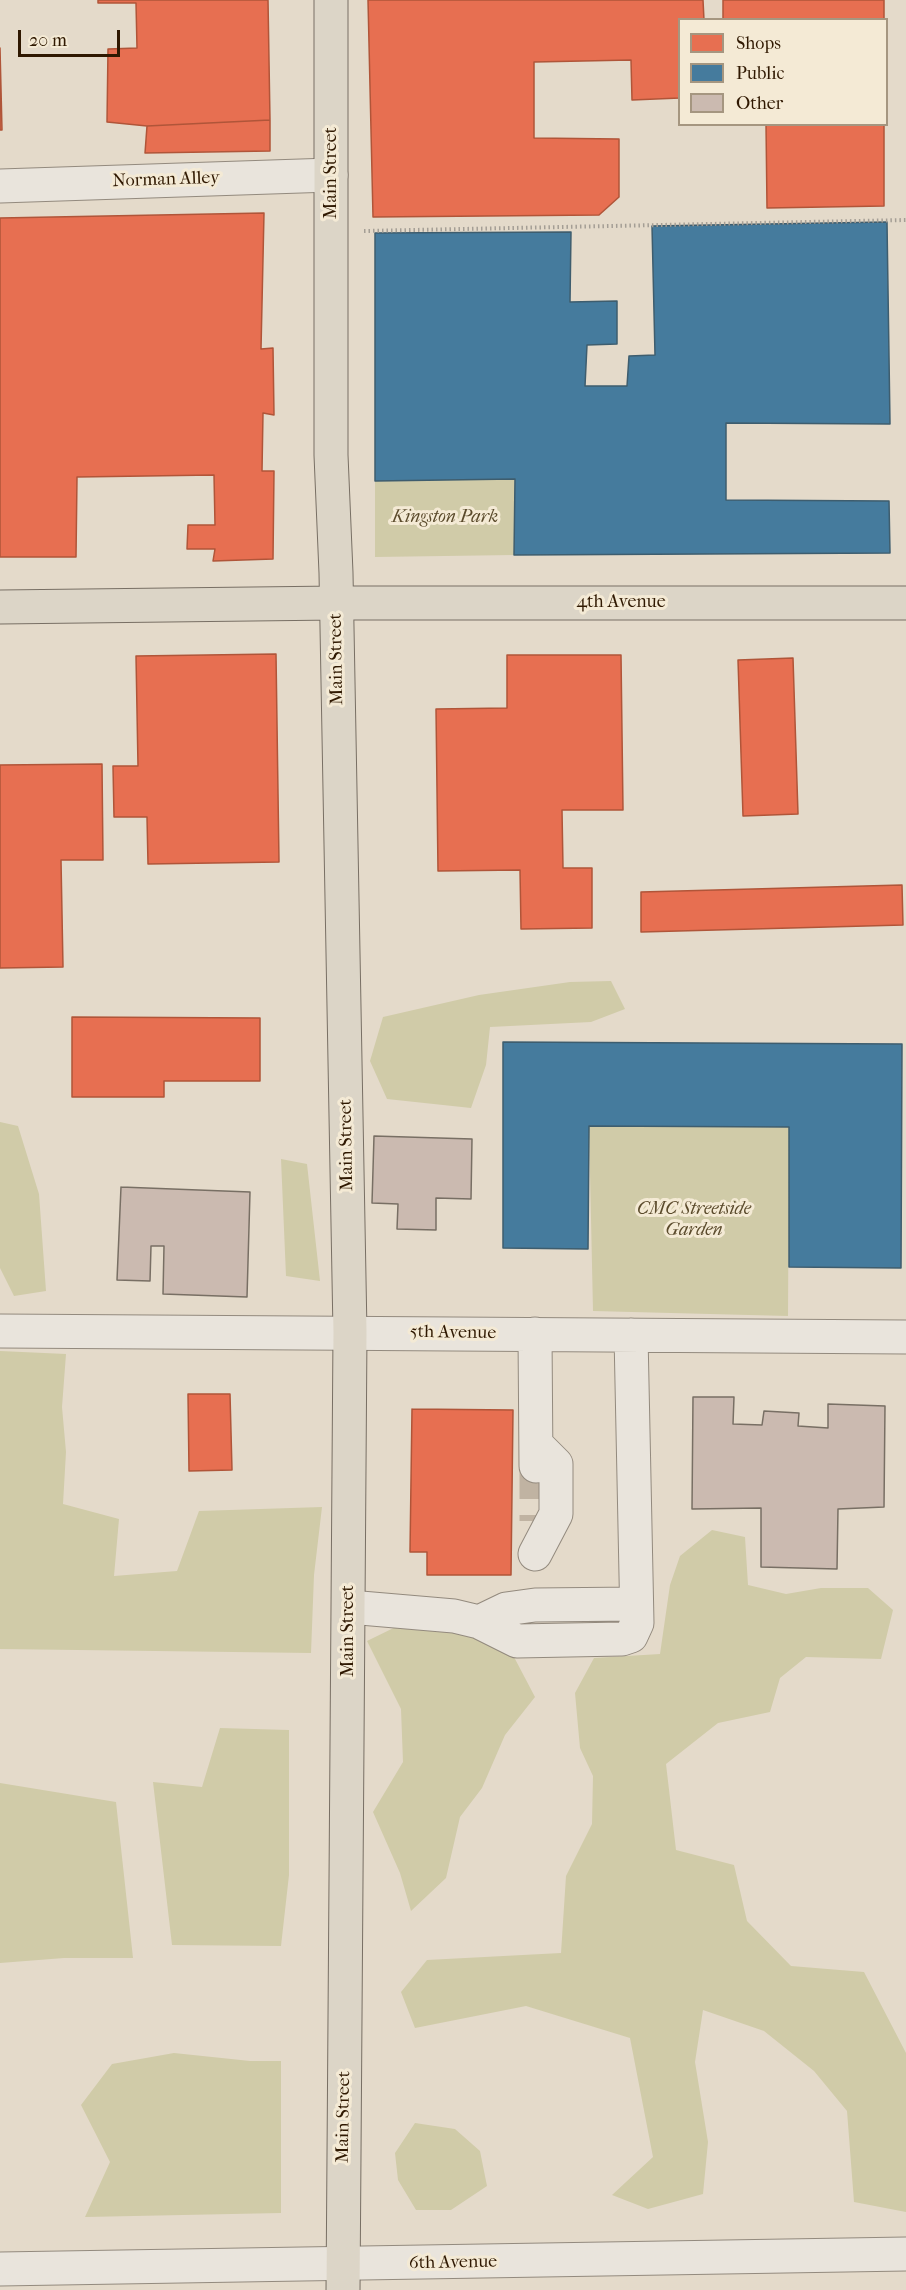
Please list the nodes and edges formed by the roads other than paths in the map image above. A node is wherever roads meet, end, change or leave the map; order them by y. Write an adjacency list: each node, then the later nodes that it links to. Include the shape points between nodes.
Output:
1 (331, 0): 2 (main road, Main Street)
2 (331, 175): 3 (street, Norman Alley); 4 (main road, Main Street, via 331,455)
3 (0, 186)
4 (336, 603): 5 (main road, 4th Avenue); 6 (main road, 4th Avenue); 8 (main road, Main Street)
5 (906, 603)
6 (0, 607)
7 (0, 1331): 8 (street, 5th Avenue)
8 (350, 1332): 9 (street, 5th Avenue); 16 (main road, Main Street)
9 (535, 1334): 10 (street, 5th Avenue); 13 (street, via 536,1455 556,1464 556,1514)
10 (631, 1335): 11 (street, 5th Avenue); 14 (street)
11 (906, 1337)
12 (536, 1521): 13 (street)
13 (535, 1554): 15 (street)
14 (635, 1604): 15 (street); 17 (street, via 637,1623 631,1636 622,1639 517,1641)
15 (535, 1605): 17 (street, via 506,1609)
16 (349, 1607): 17 (street, via 415,1611); 20 (main road, Main Street)
17 (479, 1622)
18 (906, 2254): 20 (street, 6th Avenue)
19 (0, 2268): 20 (street, 6th Avenue)
20 (343, 2277)

